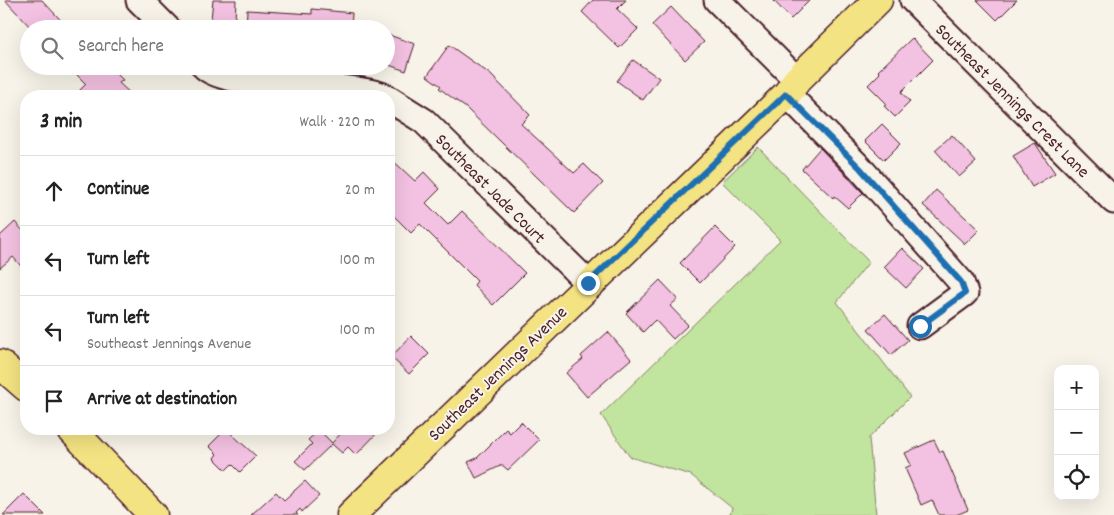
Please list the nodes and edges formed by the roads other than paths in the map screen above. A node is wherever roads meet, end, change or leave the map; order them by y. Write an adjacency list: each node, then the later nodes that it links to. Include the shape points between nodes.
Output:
1 (139, 0): 5 (street)
2 (717, 0): 7 (street)
3 (878, 0): 7 (main road, Southeast Jennings Avenue)
4 (913, 0): 10 (street, Southeast Jennings Crest Lane)
5 (159, 20)
6 (220, 75): 8 (street, via 248,81)
7 (792, 87): 11 (main road, Southeast Jennings Avenue); 12 (street, via 961,282 965,293)
8 (358, 90)
9 (395, 103): 11 (street, Southeast Jade Court, via 424,121)
10 (1114, 200)
11 (588, 283): 17 (main road, Southeast Jennings Avenue)
12 (920, 326)
13 (0, 364): 14 (main road)
14 (20, 382)
15 (77, 435): 16 (main road)
16 (150, 514)
17 (351, 515)

